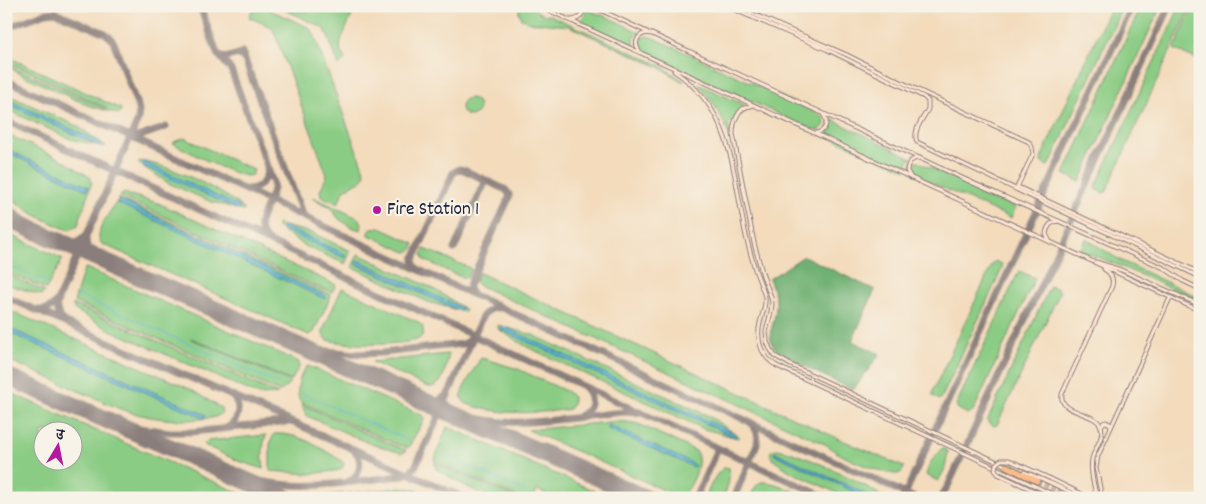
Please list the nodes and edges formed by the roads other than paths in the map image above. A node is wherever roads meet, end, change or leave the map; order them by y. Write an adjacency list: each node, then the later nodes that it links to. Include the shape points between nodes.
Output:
1 (539, 6): 6 (main road)
2 (583, 6): 6 (main road, via 579,18)
3 (592, 6): 7 (main road)
4 (726, 6): 15 (main road, via 826,49 924,97 928,101 928,110 915,133 917,142)
5 (735, 6): 15 (main road, via 819,42 1029,142 1033,154)
6 (568, 19): 8 (main road)
7 (652, 34): 8 (main road, via 645,33 637,39 638,50); 11 (main road)
8 (643, 54): 9 (main road)
9 (666, 65): 10 (main road); 30 (main road, via 700,92 723,129 748,245 765,296 759,336 760,346 768,359)
10 (755, 106): 12 (main road); 27 (main road, via 742,109 733,134 754,243 771,297 766,331 772,353 791,365)
11 (820, 112): 12 (main road, via 826,117 826,125 822,131); 13 (main road)
12 (811, 132): 14 (main road)
13 (923, 159): 14 (main road, via 912,159 908,164 907,171); 16 (main road)
14 (914, 179): 17 (main road)
15 (1017, 188): 19 (main road); 20 (main road)
16 (1061, 221): 17 (main road, via 1048,227 1046,234); 21 (main road, via 1164,268)
17 (1050, 242): 18 (main road)
18 (1089, 260): 22 (main road); 23 (main road); 26 (main road, via 1110,273 1113,284 1061,399 1065,405 1096,420)
19 (1200, 273)
20 (1200, 277)
21 (1200, 289)
22 (1170, 298): 24 (main road); 25 (main road)
23 (1200, 304)
24 (1200, 311)
25 (1111, 427): 26 (main road, via 1105,422); 34 (main road, via 1096,464)
26 (1101, 428): 33 (main road, via 1102,435 1091,464)
27 (1006, 466): 28 (highway); 31 (main road)
28 (1037, 481)
29 (1049, 498): 32 (main road, bridge, via 998,474 995,469 998,461 1005,459)
30 (1061, 498)
31 (1083, 498)
32 (1090, 498)
33 (1097, 498)
34 (1102, 498)

